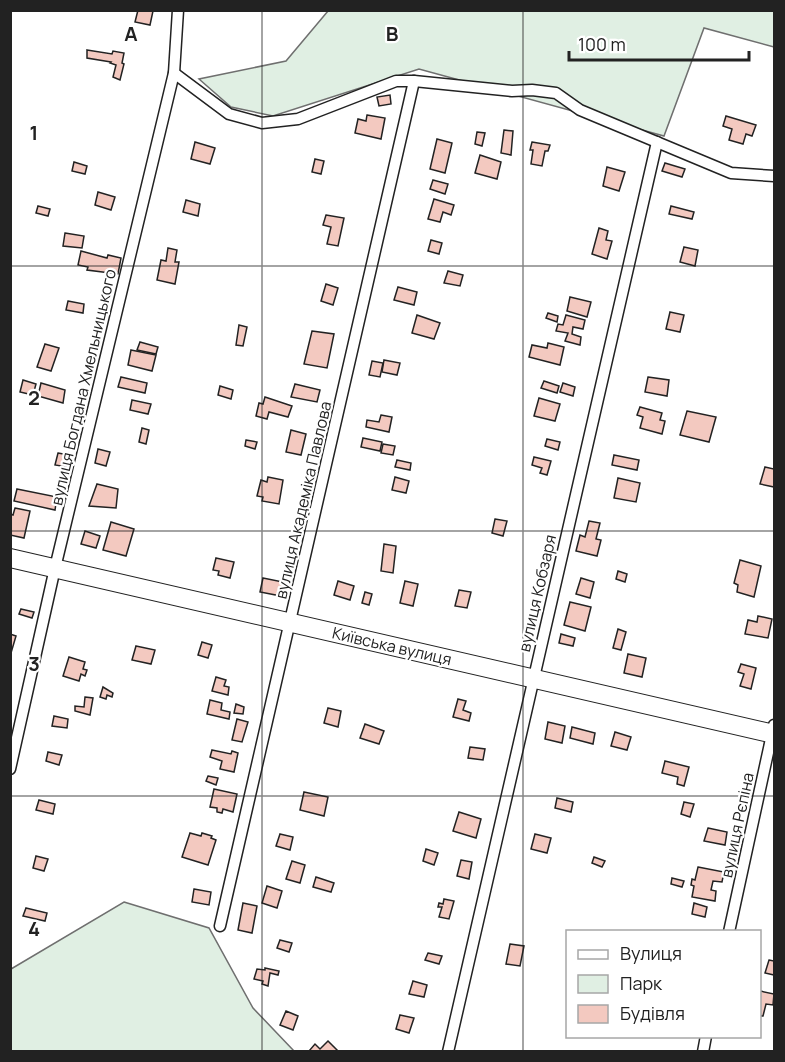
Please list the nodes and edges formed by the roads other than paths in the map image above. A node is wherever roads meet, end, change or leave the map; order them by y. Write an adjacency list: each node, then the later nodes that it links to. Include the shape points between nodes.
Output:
1 (178, 10): 2 (street, вулиця Богдана Хмельницького)
2 (174, 74): 3 (street, via 230,114 262,123 298,119 396,81); 7 (street, вулиця Богдана Хмельницького)
3 (414, 81): 4 (street, via 556,93 580,110); 8 (street, вулиця Академіка Павлова)
4 (657, 142): 5 (street, via 731,173); 9 (street, вулиця Кобзаря)
5 (774, 176)
6 (10, 558): 7 (highway, Київська вулиця)
7 (55, 568): 8 (highway, Київська вулиця); 11 (street, вулиця Богдана Хмельницького)
8 (291, 624): 9 (highway, Київська вулиця); 12 (street, вулиця Академіка Павлова)
9 (533, 678): 10 (highway, Київська вулиця); 14 (street, вулиця Кобзаря)
10 (774, 731): 13 (street, вулиця Рєпіна)
11 (10, 769)
12 (220, 926)
13 (729, 930)
14 (448, 1052)

